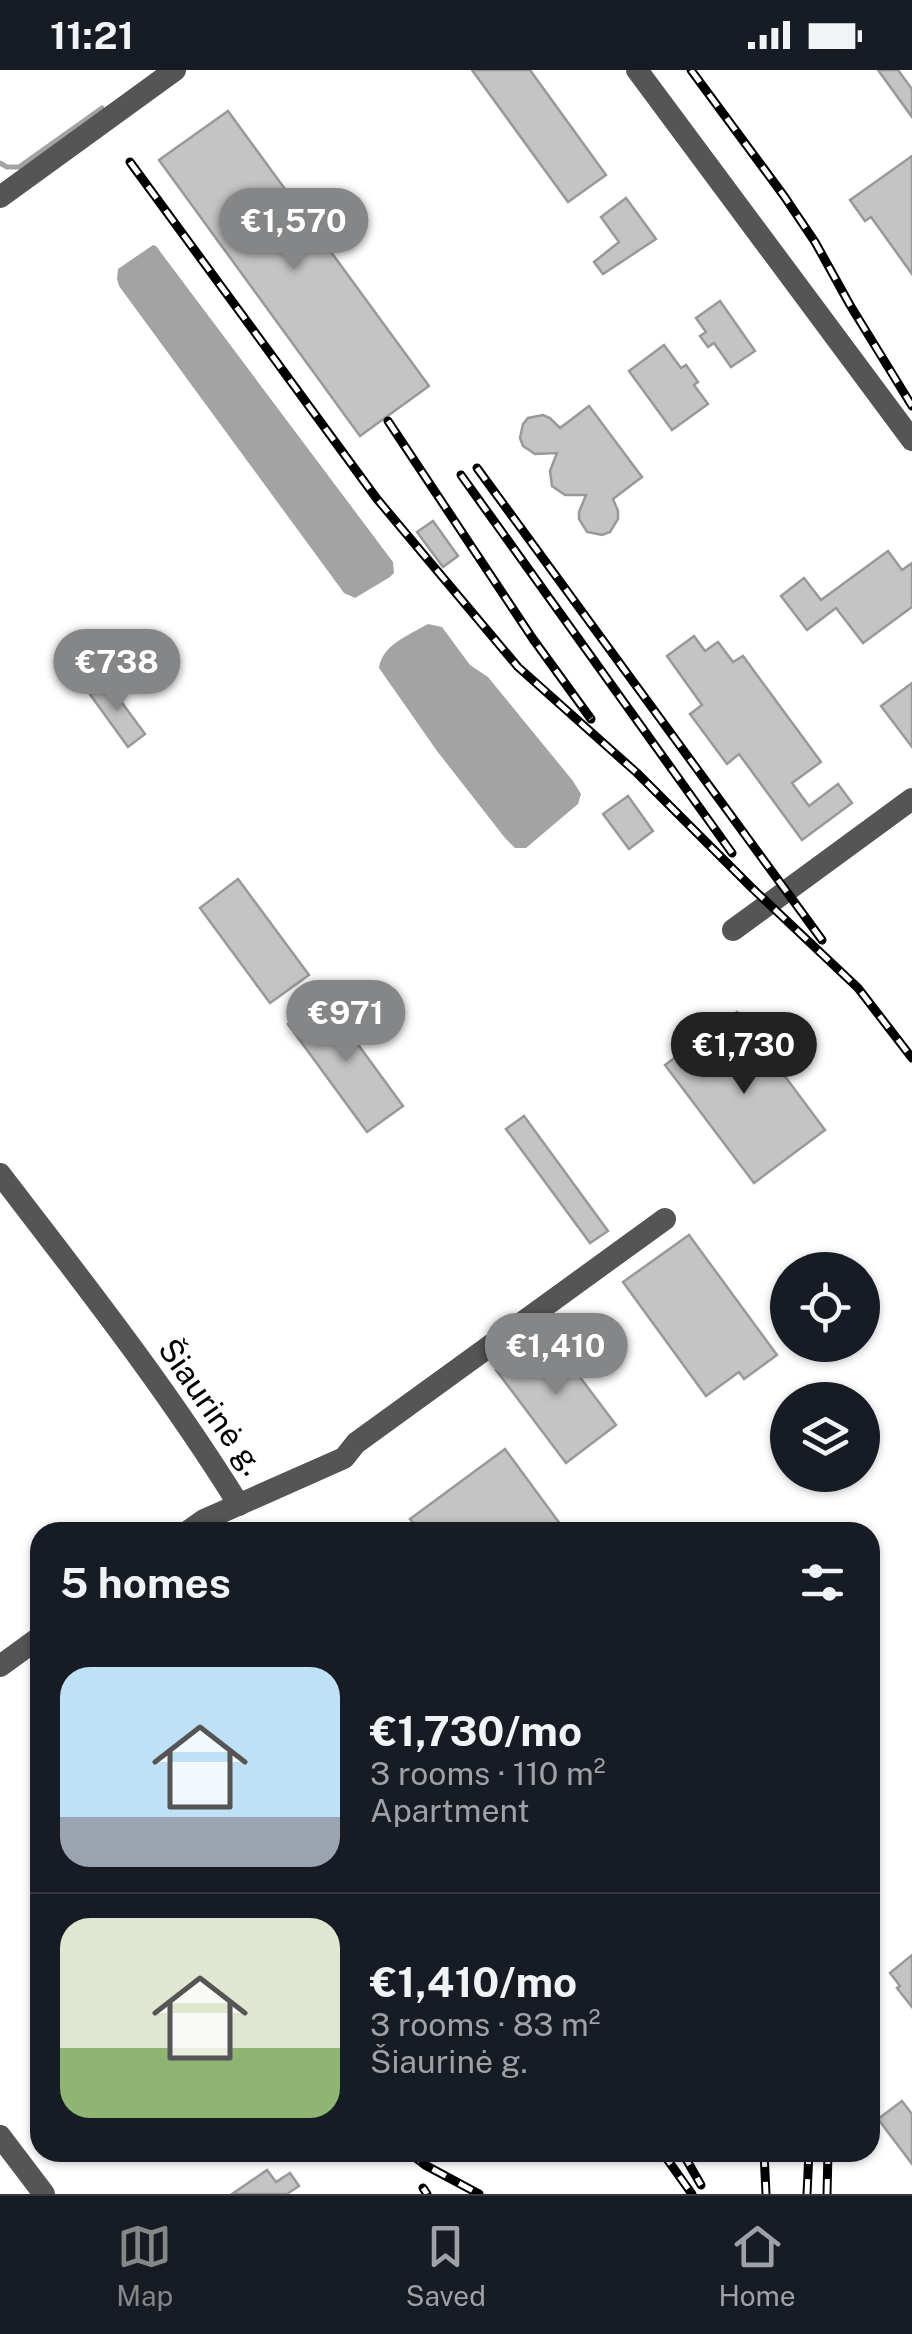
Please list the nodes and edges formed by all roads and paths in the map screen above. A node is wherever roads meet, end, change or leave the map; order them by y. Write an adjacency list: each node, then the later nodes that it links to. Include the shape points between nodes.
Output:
1 (174, 70): 3 (street)
2 (638, 70): 4 (street)
3 (0, 197)
4 (912, 440)
5 (912, 799): 6 (street)
6 (733, 930)
7 (0, 1174): 9 (street, Šiaurinė g.)
8 (665, 1220): 9 (street, Šiaurinė g., via 344,1458)
9 (239, 1505): 10 (street)
10 (201, 1522)
11 (30, 1644): 12 (street)
12 (0, 1666)
13 (0, 2136): 14 (street)
14 (44, 2194)

